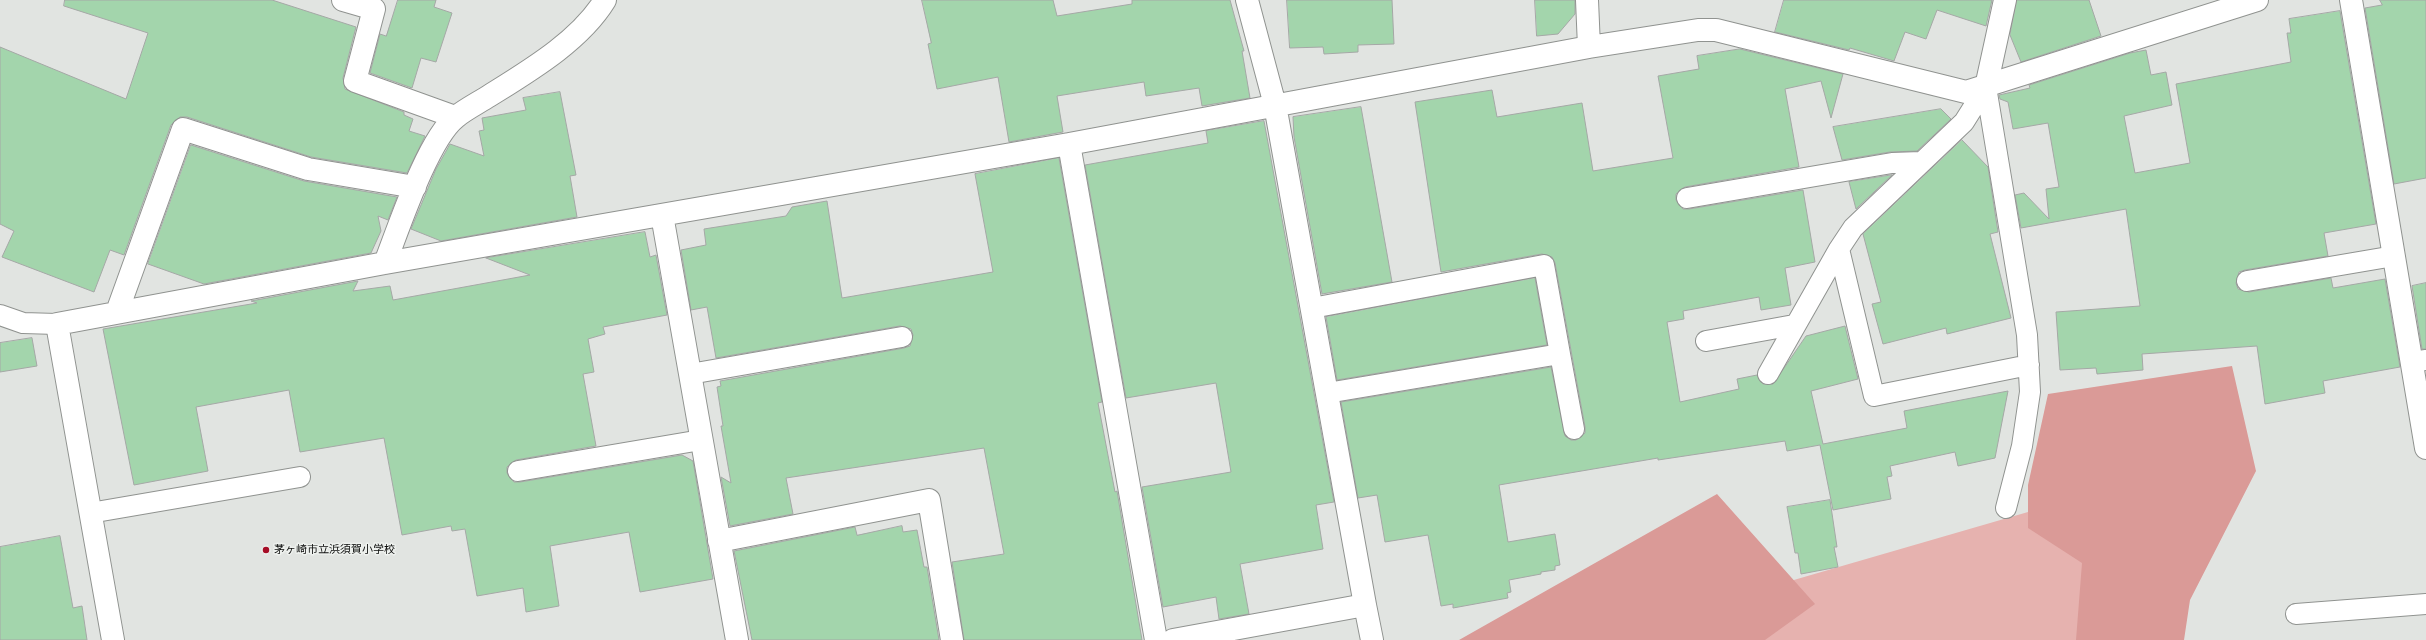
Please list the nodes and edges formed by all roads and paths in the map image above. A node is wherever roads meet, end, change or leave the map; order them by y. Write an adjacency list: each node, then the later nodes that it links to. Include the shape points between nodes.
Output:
1 (343, 0): 11 (street, via 374,10 355,81)
2 (605, 0): 11 (street, via 583,26 543,62)
3 (1247, 0): 10 (street)
4 (1587, 0): 8 (street)
5 (2005, 0): 9 (street)
6 (2257, 0): 9 (street)
7 (2351, 0): 18 (street)
8 (1589, 47): 9 (street, via 1698,30 1716,30 1966,92); 10 (street)
9 (1986, 87): 13 (lane, via 1964,122); 30 (lane, via 2027,335)
10 (1275, 104): 12 (street); 21 (street)
11 (455, 117): 14 (street, via 439,136)
12 (1069, 144): 16 (street); 48 (street)
13 (1920, 162): 15 (lane, via 1892,163); 17 (lane, via 1853,228)
14 (416, 187): 19 (street); 22 (street, via 308,169 183,130)
15 (1687, 198)
16 (662, 215): 19 (street); 31 (street)
17 (1839, 250): 25 (lane); 30 (lane, via 1874,396)
18 (2394, 256): 20 (lane); 29 (street)
19 (384, 263): 22 (street)
20 (2247, 280)
21 (1312, 308): 28 (lane, via 1544,265); 33 (street)
22 (117, 312): 24 (street)
23 (0, 315): 24 (lane, via 23,323)
24 (56, 324): 40 (street)
25 (1794, 325): 27 (lane); 32 (lane)
26 (902, 337): 31 (lane)
27 (1706, 341)
28 (1560, 354): 33 (lane); 34 (lane)
29 (2419, 361): 36 (street)
30 (2029, 365): 39 (lane, via 2030,392 2022,446)
31 (690, 374): 35 (street)
32 (1768, 374)
33 (1327, 393): 43 (street)
34 (1574, 429)
35 (702, 440): 37 (lane); 41 (street)
36 (2426, 448)
37 (518, 471)
38 (300, 477): 40 (lane)
39 (2006, 508)
40 (90, 513): 45 (street)
41 (720, 541): 46 (street); 47 (street, via 929,500)
42 (2426, 604): 44 (lane)
43 (1365, 605): 49 (street); 50 (street)
44 (2296, 614)
45 (113, 640)
46 (737, 640)
47 (952, 640)
48 (1156, 640)
49 (1173, 640)
50 (1372, 640)

